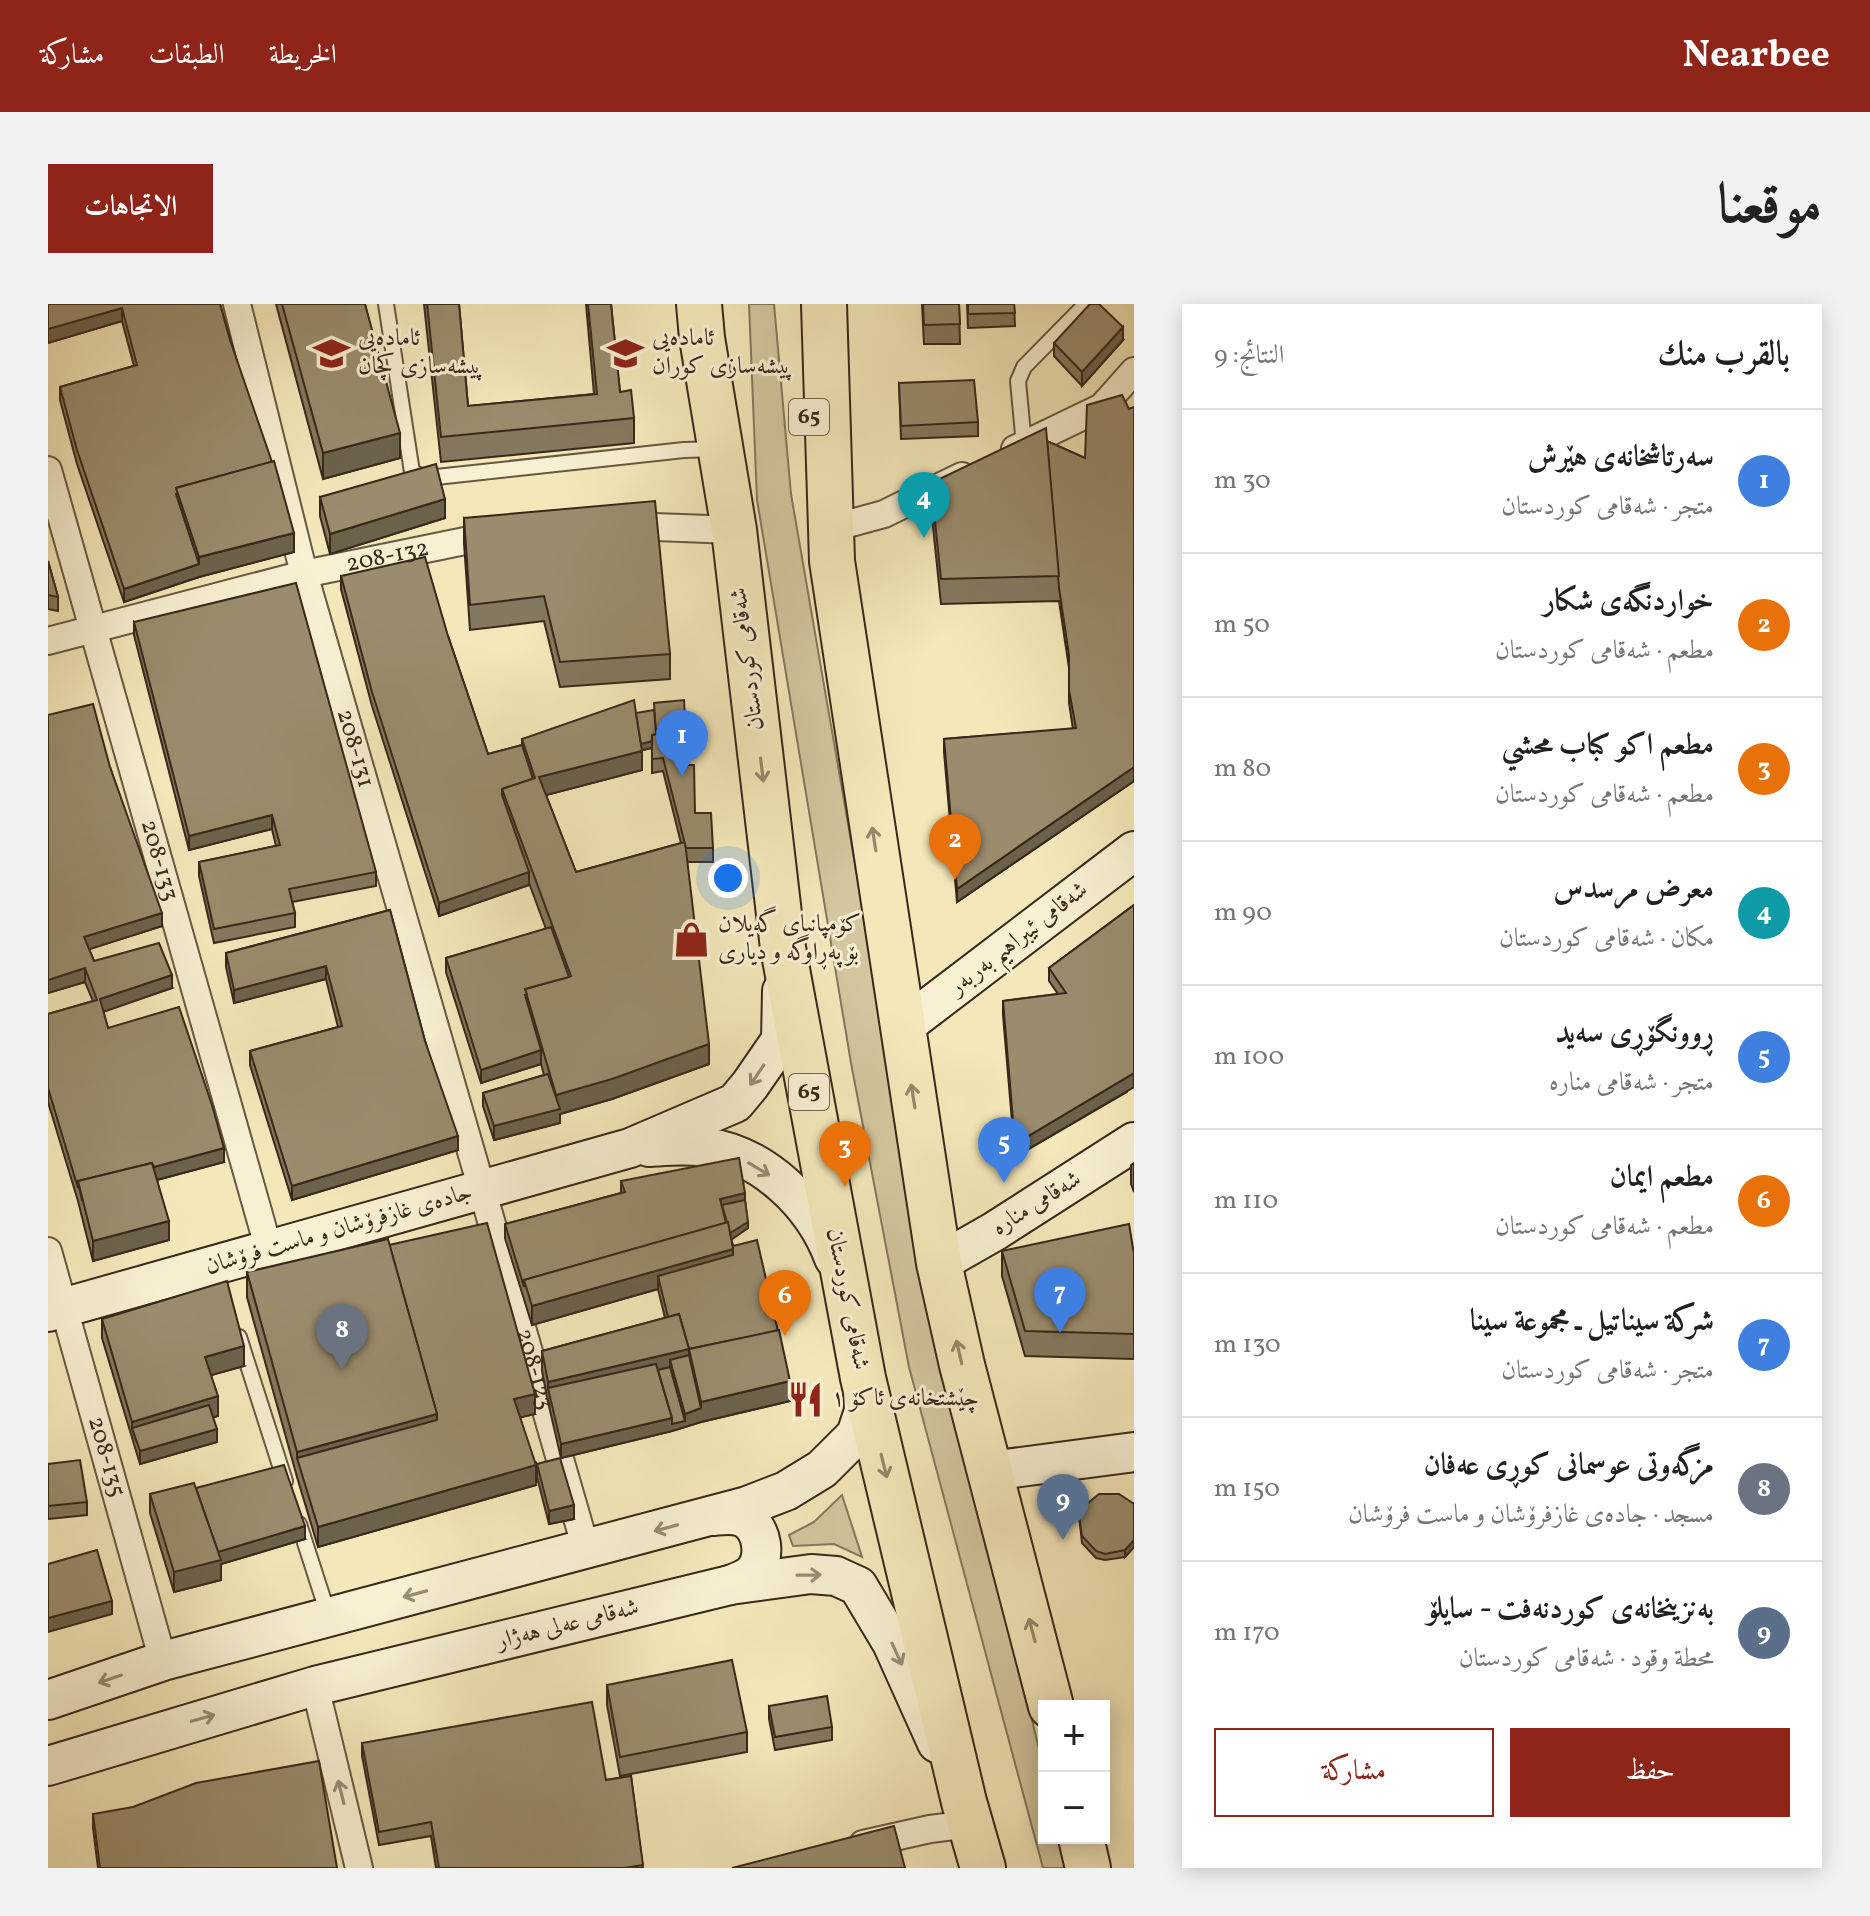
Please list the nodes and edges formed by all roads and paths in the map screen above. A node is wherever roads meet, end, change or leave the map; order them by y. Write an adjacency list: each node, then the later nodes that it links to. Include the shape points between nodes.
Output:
1 (237, 304): 16 (street, 208-131)
2 (386, 304): 10 (lane, via 412,472 427,478)
3 (699, 304): 10 (highway, شەقامی کوردستان / 65)
4 (729, 304): 14 (highway, شەقامی کوردستان / 65)
5 (797, 304): 12 (highway, 65, via 803,377)
6 (824, 304): 12 (highway, 65)
7 (1086, 304): 9 (lane, via 1024,367 1018,381)
8 (1134, 371): 9 (street, via 1102,407)
9 (1024, 445): 12 (street, via 884,514)
10 (721, 449): 14 (highway, شەقامی کوردستان / 65)
11 (48, 470): 17 (street, 208-133)
12 (829, 529): 21 (highway, 65, one-way to 12)
13 (593, 530): 14 (street)
14 (734, 530): 20 (highway, شەقامی کوردستان / 65, one-way to 20)
15 (531, 533): 16 (street, 208-132, via 499,534)
16 (304, 574): 17 (street, 208-132); 24 (street, 208-131)
17 (91, 628): 18 (street, 208-132); 25 (street, 208-133)
18 (48, 641)
19 (1134, 851): 21 (main road, شەقامی ئیبراهیم بەربەر)
20 (783, 948): 23 (main road, one-way to 23, via 781,1040 750,1085 735,1103); 28 (highway, شەقامی کوردستان / 65)
21 (903, 1027): 27 (highway, 65, one-way to 21)
22 (1134, 1142): 27 (main road, شەقامی منارە)
23 (630, 1148): 24 (main road, جاده‌ی غازفرۆشان و ماست فرۆشان); 28 (main road, one-way to 28, via 705,1147 759,1168 798,1198 819,1224)
24 (482, 1190): 25 (main road, جاده‌ی غازفرۆشان و ماست فرۆشان); 35 (street, 208-123)
25 (269, 1250): 29 (main road, جاده‌ی غازفرۆشان و ماست فرۆشان, via 218,1272)
26 (48, 1251): 29 (street, 208-135)
27 (939, 1263): 33 (highway, 65, one-way to 27)
28 (844, 1286): 31 (highway, شەقامی کوردستان / 65)
29 (56, 1310): 39 (street, 208-135)
30 (235, 1323): 37 (lane)
31 (863, 1378): 34 (main road, via 864,1411 856,1435 822,1469 786,1491); 38 (highway, شەقامی کوردستان / 65, one-way to 38)
32 (1134, 1452): 33 (main road)
33 (990, 1471): 42 (highway, 65, one-way to 33)
34 (708, 1517): 35 (main road, one-way to 35); 36 (main road, via 743,1517 761,1542 754,1572)
35 (586, 1549): 37 (main road, one-way to 37)
36 (730, 1585): 40 (main road, شەقامی عەلی هەژار); 44 (main road, شەقامی عەلی هەژار, one-way to 44, via 811,1574 836,1576 858,1586 892,1643)
37 (329, 1617): 39 (main road)
38 (932, 1660): 44 (highway, شەقامی کوردستان / 65); 48 (highway, via 954,1691)
39 (163, 1661): 41 (main road, one-way to 41)
40 (315, 1686): 43 (main road, شەقامی عەلی هەژار, one-way to 40); 46 (street, one-way to 40)
41 (48, 1700)
42 (1049, 1700)
43 (48, 1766)
44 (967, 1813): 45 (street, via 930,1829); 47 (highway, شەقامی کوردستان / 65)
45 (844, 1849)
46 (359, 1868)
47 (983, 1868)
48 (1010, 1868)

